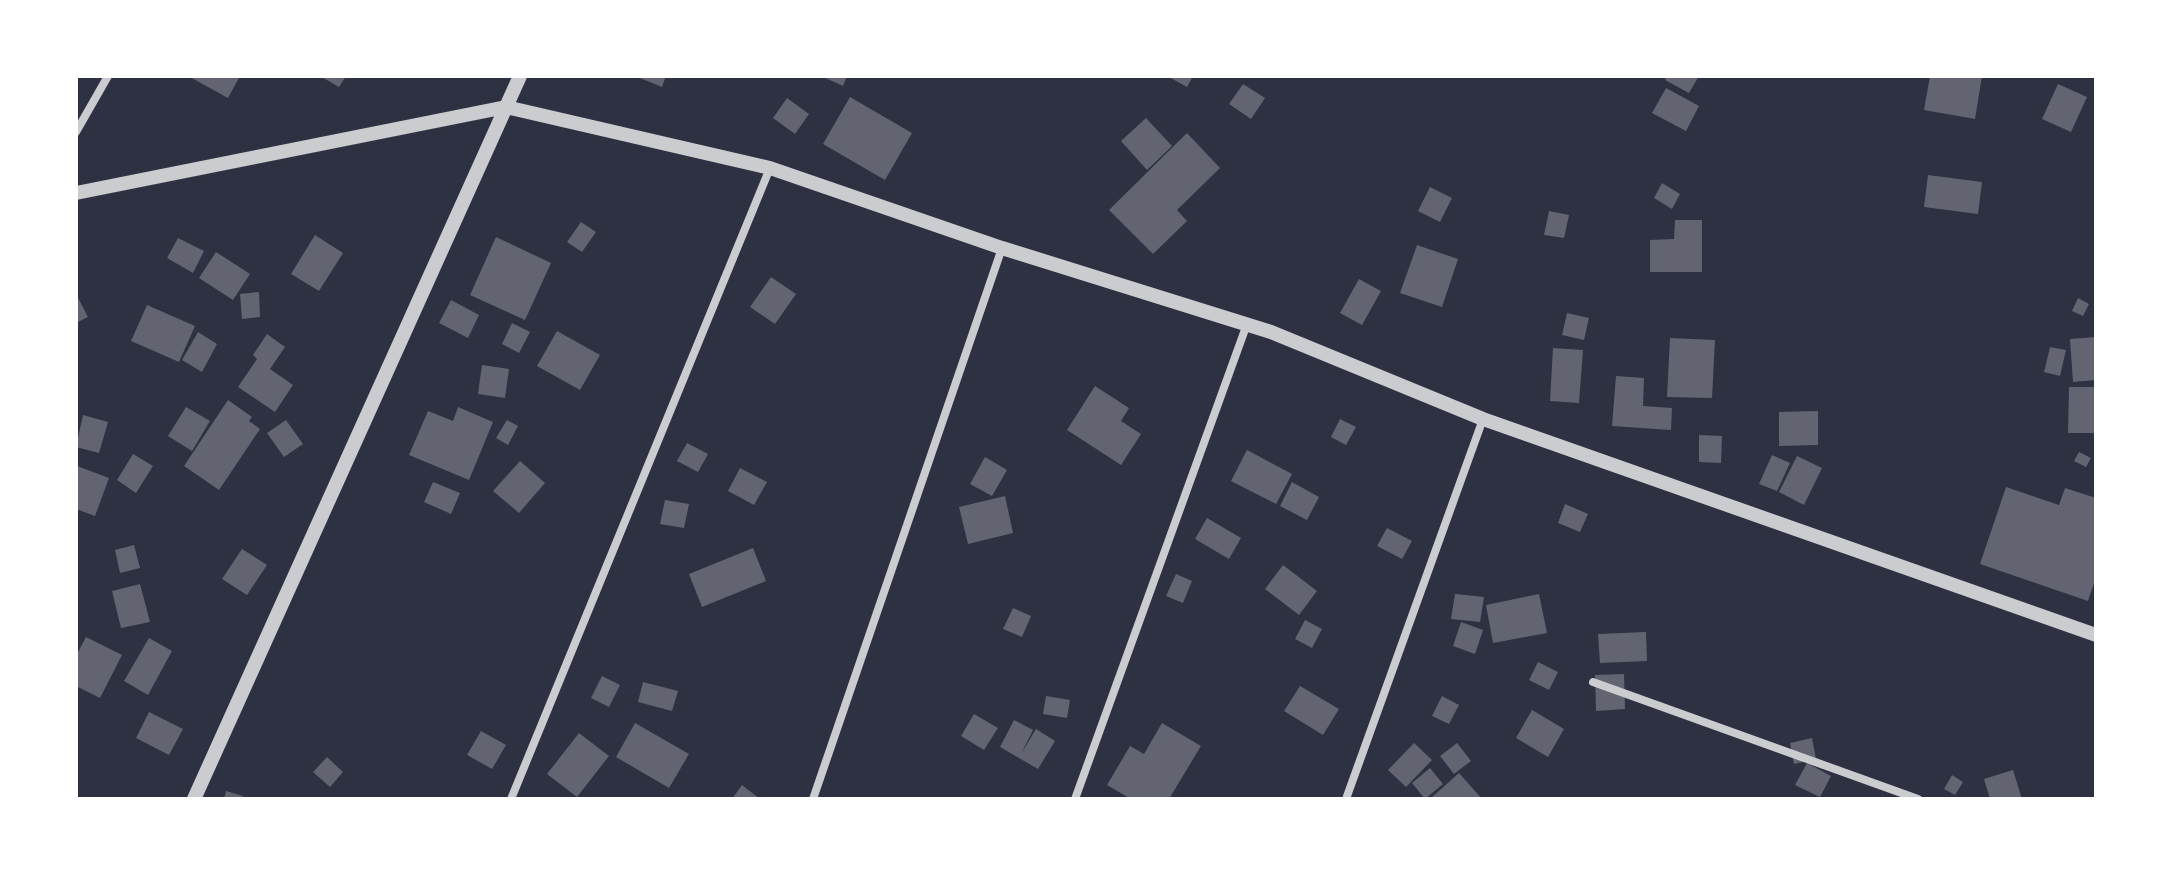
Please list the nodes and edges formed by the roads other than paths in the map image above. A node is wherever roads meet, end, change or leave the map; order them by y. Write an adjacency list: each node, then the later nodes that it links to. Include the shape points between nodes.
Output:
1 (108, 76): 4 (street)
2 (520, 76): 3 (street)
3 (506, 107): 5 (street); 6 (street); 12 (street)
4 (76, 132)
5 (770, 168): 7 (street); 13 (street)
6 (76, 193)
7 (1002, 248): 8 (street); 14 (street)
8 (1247, 324): 9 (street); 15 (street)
9 (1483, 419): 10 (street); 16 (street)
10 (2096, 635)
11 (1593, 682): 17 (street)
12 (194, 799)
13 (511, 799)
14 (813, 799)
15 (1075, 799)
16 (1346, 799)
17 (1918, 799)

